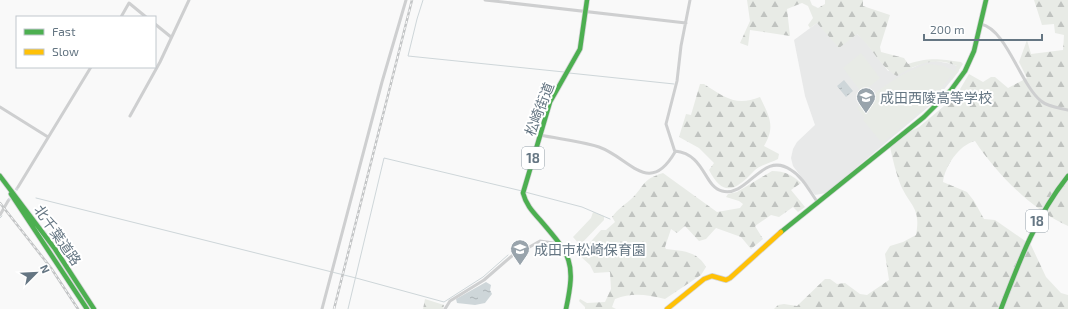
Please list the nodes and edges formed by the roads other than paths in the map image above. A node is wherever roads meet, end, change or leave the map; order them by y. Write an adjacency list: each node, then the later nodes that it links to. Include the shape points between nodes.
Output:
1 (189, 0): 13 (street)
2 (406, 0): 32 (street)
3 (485, 0): 7 (street)
4 (587, 0): 7 (main road, 松崎街道 / 18)
5 (690, 0): 10 (street)
6 (986, 0): 11 (main road)
7 (586, 10): 10 (street); 20 (main road, 松崎街道 / 18, via 580,49 550,102)
8 (122, 16): 9 (street, via 129,3)
9 (145, 16)
10 (686, 23): 22 (street, via 666,124)
11 (981, 24): 18 (street, via 1001,38 1016,67 1040,100); 27 (main road, via 971,60 951,90 929,112)
12 (156, 25): 13 (street)
13 (171, 38): 14 (street)
14 (156, 67)
15 (90, 68): 21 (street)
16 (155, 68): 19 (street)
17 (0, 107): 21 (street)
18 (1068, 110)
19 (130, 116)
20 (540, 134): 22 (street, via 601,148 644,173 663,169); 29 (main road, 松崎街道 / 18, via 524,196 528,206)
21 (48, 137): 25 (street)
22 (675, 151): 27 (street, via 698,162 714,186 723,192 742,187 767,167 786,167 797,175)
23 (1068, 176): 36 (main road, 18, via 1040,216)
24 (0, 178): 30 (main road, 北千葉道路); 31 (main road, 北千葉道路, via 55,249)
25 (18, 187)
26 (8, 201): 28 (street)
27 (818, 203): 35 (main road, via 756,252 728,279 712,276 704,279)
28 (0, 215)
29 (560, 244): 33 (street, via 540,241 519,254 512,254 484,280 450,301); 34 (main road, 松崎街道 / 18, via 572,265 573,278)
30 (87, 309)
31 (94, 309)
32 (322, 309)
33 (445, 309)
34 (566, 309)
35 (667, 309)
36 (1001, 309)

